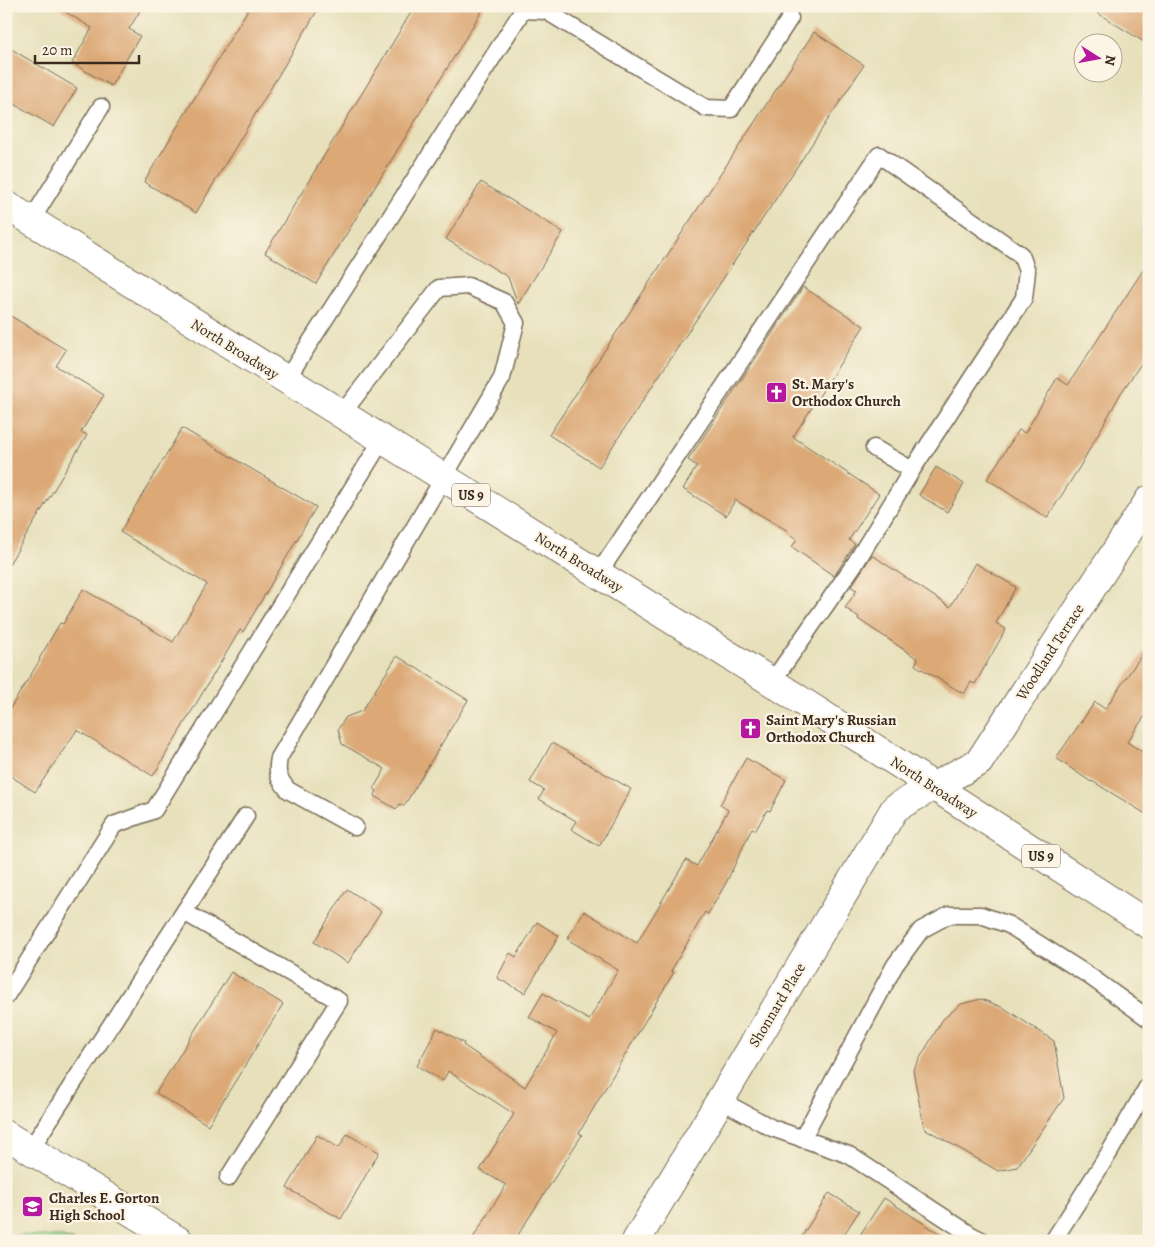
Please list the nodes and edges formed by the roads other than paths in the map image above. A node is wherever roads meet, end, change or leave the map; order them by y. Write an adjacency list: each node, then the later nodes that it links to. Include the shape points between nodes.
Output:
1 (790, 18): 5 (lane, via 731,109 706,108 546,11 523,10)
2 (101, 107): 4 (lane)
3 (6, 205): 4 (main road, North Broadway / US 9)
4 (31, 221): 5 (main road, North Broadway / US 9)
5 (286, 380): 6 (main road, North Broadway / US 9)
6 (341, 415): 7 (main road, North Broadway / US 9); 10 (lane, via 439,288 468,286 504,302 516,323 502,378)
7 (382, 440): 10 (main road, North Broadway / US 9); 19 (lane, via 154,810 114,825)
8 (874, 448): 9 (lane)
9 (912, 470): 12 (lane, via 1024,298 1027,271 1021,255 879,155); 13 (lane, via 856,562)
10 (443, 478): 12 (main road, North Broadway / US 9); 16 (lane, via 279,758 277,771 280,782 288,790)
11 (1149, 500): 14 (main road, Woodland Terrace, via 979,762)
12 (598, 574): 13 (main road, North Broadway / US 9)
13 (772, 682): 14 (main road, North Broadway / US 9)
14 (934, 786): 18 (main road, North Broadway / US 9); 22 (main road, Shonnard Place, via 895,808)
15 (246, 816): 17 (lane)
16 (355, 827)
17 (184, 912): 25 (lane); 26 (lane, via 339,1001)
18 (1149, 925)
19 (6, 996)
20 (1149, 1019): 24 (lane, via 1088,975 1009,925 981,914 950,915 921,930 895,965)
21 (1149, 1084): 30 (lane)
22 (720, 1100): 24 (lane, via 772,1128); 28 (main road, Shonnard Place)
23 (6, 1135): 25 (main road)
24 (802, 1139): 29 (lane, via 849,1155)
25 (30, 1150): 27 (main road)
26 (228, 1178)
27 (179, 1241)
28 (636, 1241)
29 (982, 1241)
30 (1053, 1241)

